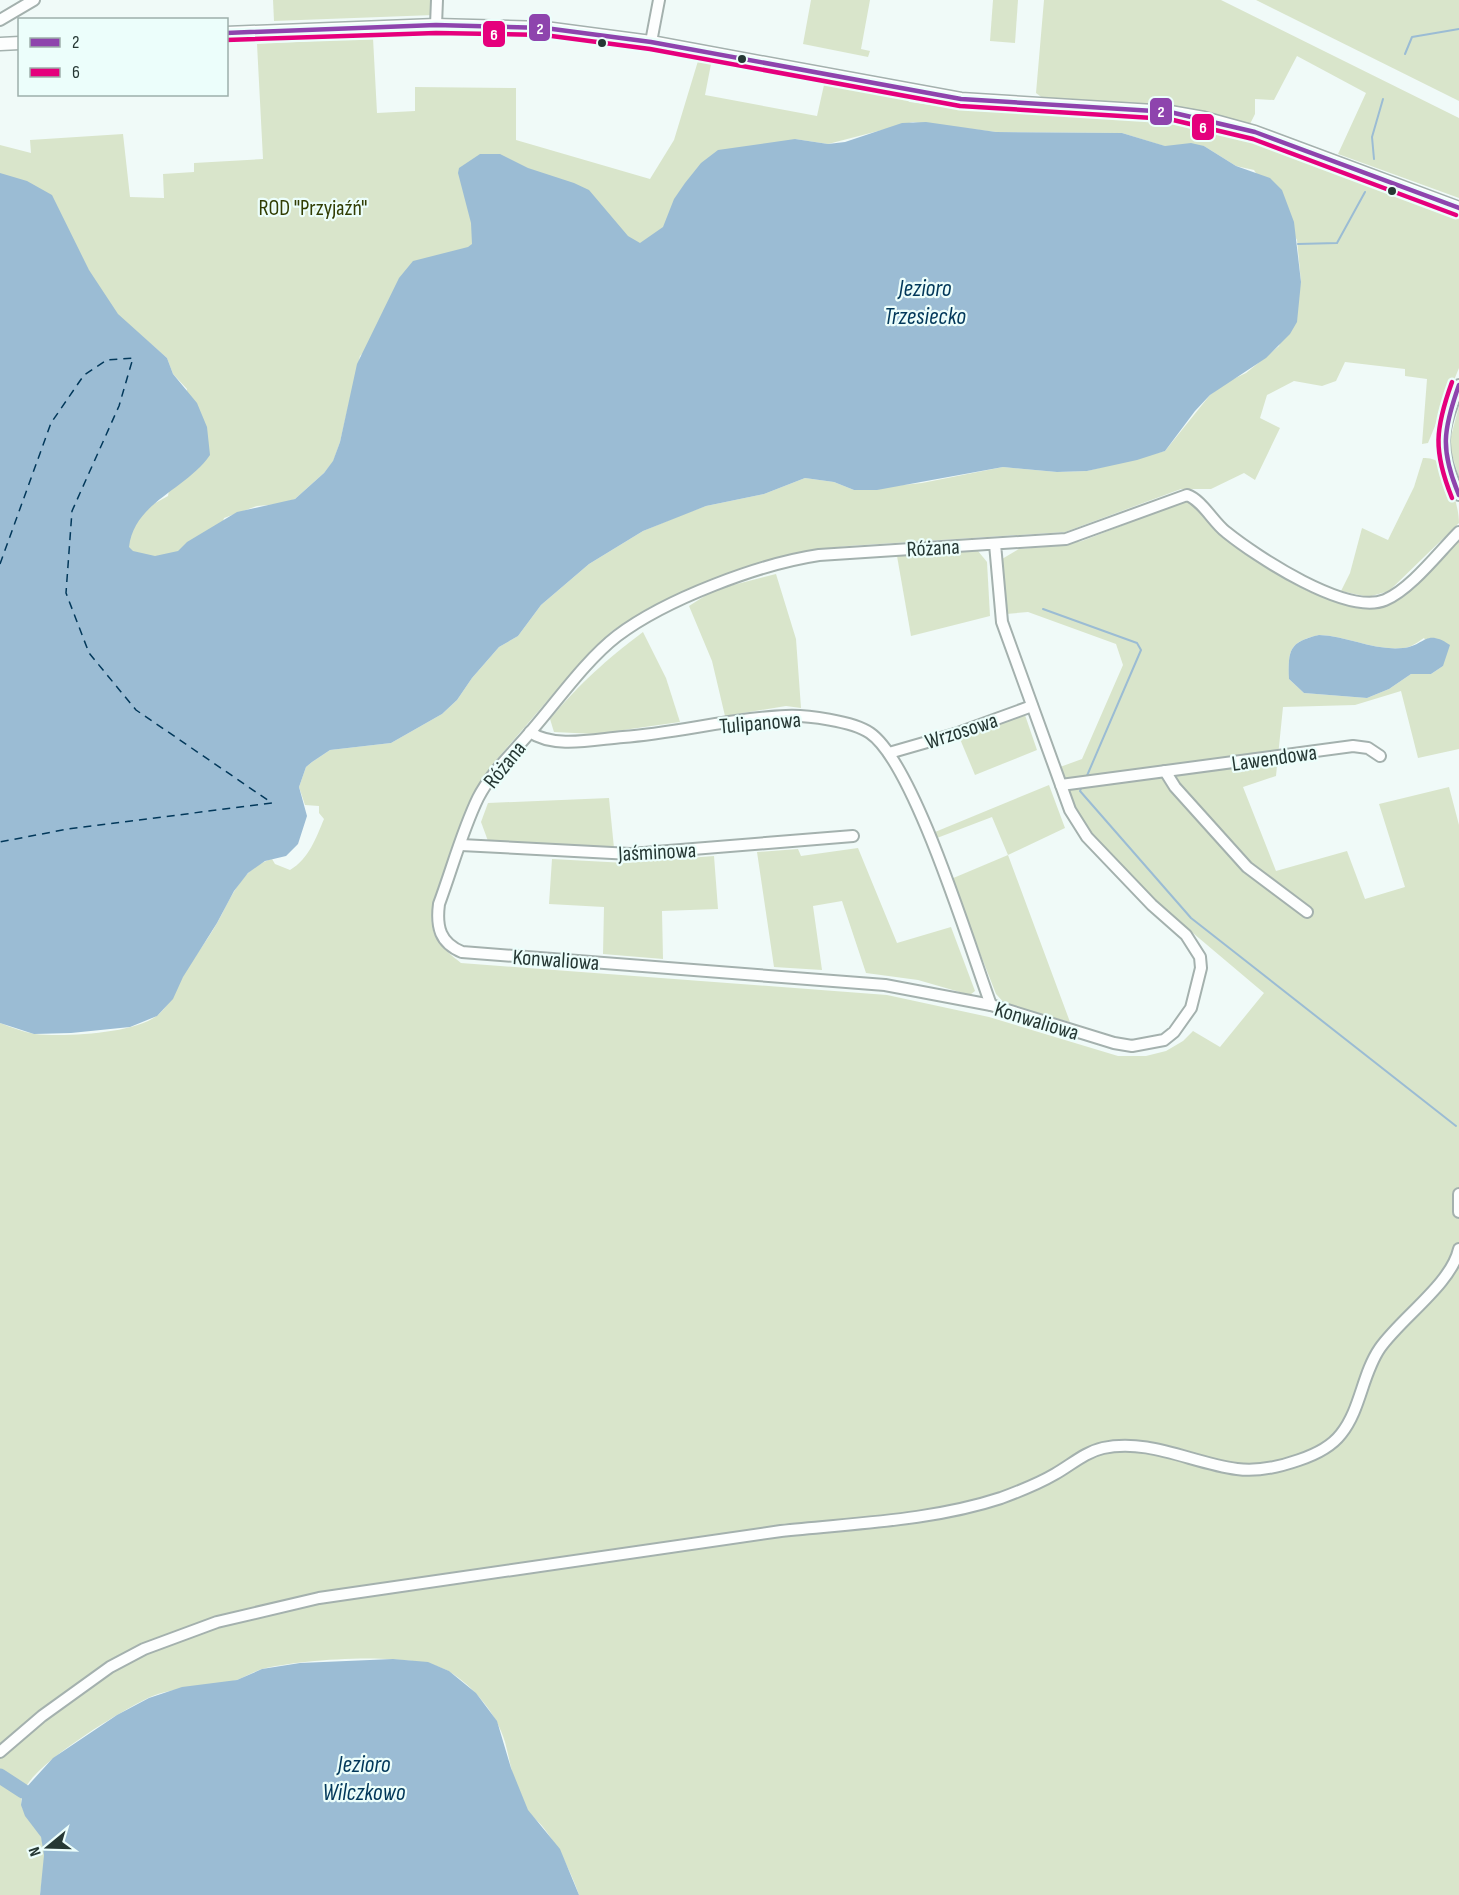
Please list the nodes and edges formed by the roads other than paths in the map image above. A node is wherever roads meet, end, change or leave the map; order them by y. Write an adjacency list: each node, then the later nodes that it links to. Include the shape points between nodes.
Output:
1 (34, 0): 4 (street)
2 (437, 0): 5 (street)
3 (659, 0): 7 (street)
4 (0, 20)
5 (436, 25): 6 (street); 7 (street, via 536,28)
6 (228, 33)
7 (651, 42): 10 (street, via 952,98 1184,114 1238,127)
8 (18, 43): 9 (street)
9 (0, 44)
10 (1459, 208)
11 (1459, 385): 12 (street, via 1442,444)
12 (1459, 495)
13 (1459, 532): 14 (street, Różana, via 1397,593 1368,604 1343,598 1270,564 1225,532 1196,499 1187,495 1074,537)
14 (995, 544): 15 (street, Konwaliowa, via 1000,617); 16 (street, Różana, via 819,555 730,580 653,613 616,636)
15 (1032, 706): 17 (street, Wrzosowa); 20 (street, Konwaliowa)
16 (530, 732): 17 (street, Tulipanowa, via 546,740 572,740 654,734 768,717 804,717 857,727 874,736); 22 (street, Różana, via 497,769 479,797)
17 (889, 753): 24 (street, Tulipanowa, via 924,823)
18 (1380, 756): 19 (street, Lawendowa, via 1368,748 1353,746)
19 (1165, 771): 20 (street, Lawendowa); 23 (street, via 1247,867)
20 (1061, 785): 24 (street, Konwaliowa, via 1087,837 1195,946 1201,968 1197,990 1191,1008 1174,1032 1152,1044 1114,1043)
21 (853, 836): 22 (street, Jaśminowa, via 631,854)
22 (461, 845): 24 (street, Konwaliowa, via 437,919 441,936 462,952 874,984)
23 (1306, 912)
24 (991, 1005)
25 (1459, 1194): 26 (street)
26 (1459, 1212)
27 (1459, 1249): 28 (street, via 1452,1268 1379,1348 1341,1435 1306,1458 1274,1467 1238,1469 1140,1447 1113,1446 1089,1453 1020,1491 970,1506 319,1598 216,1622 144,1648 77,1689)
28 (0, 1752)

